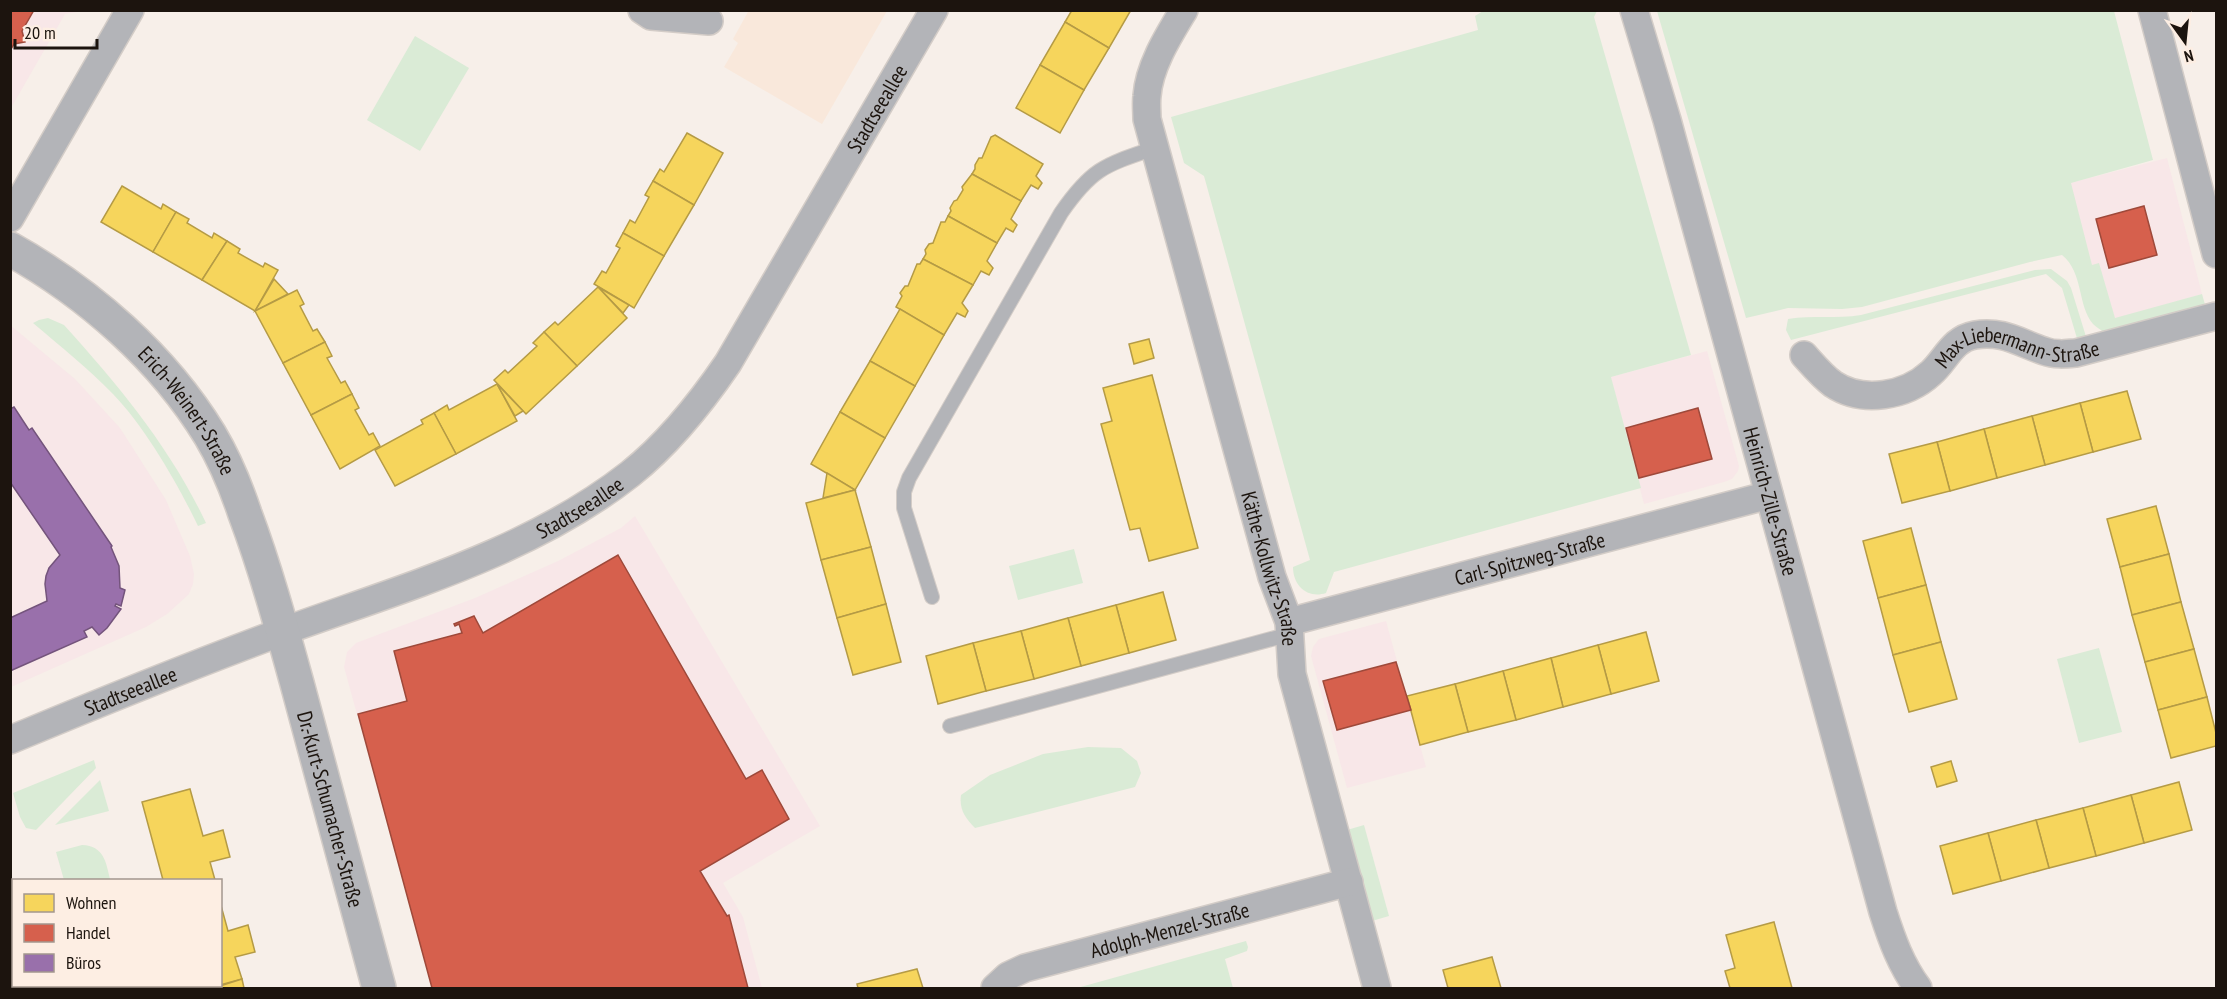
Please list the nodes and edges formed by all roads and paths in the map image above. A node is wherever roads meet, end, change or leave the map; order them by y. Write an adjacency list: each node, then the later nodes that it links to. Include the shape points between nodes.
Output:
1 (129, 10): 9 (street)
2 (642, 10): 7 (street, via 651,16)
3 (934, 10): 17 (street, Stadtseeallee, via 728,363 703,400 649,458 597,497 522,540 427,581)
4 (1184, 10): 8 (street, Käthe-Kollwitz-Straße, via 1152,74 1147,95 1147,119)
5 (1634, 10): 14 (street, Heinrich-Zille-Straße, via 1671,131)
6 (2152, 10): 11 (street)
7 (709, 21)
8 (1155, 148): 15 (lane, via 1113,162 1076,191 909,478 904,508); 16 (street, Käthe-Kollwitz-Straße, via 1272,577)
9 (10, 218)
10 (10, 249): 17 (street, Erich-Weinert-Straße, via 64,282 116,325 153,361 198,418 240,498)
11 (2217, 254)
12 (2217, 316): 13 (street, Max-Liebermann-Straße, via 2076,353 2044,351 2000,334 1970,336 1953,346 1918,383 1899,392 1879,395 1853,393 1834,385)
13 (1804, 355)
14 (1769, 495): 16 (street, Carl-Spitzweg-Straße); 24 (street, Heinrich-Zille-Straße, via 1883,912 1896,950)
15 (932, 597)
16 (1290, 628): 18 (lane); 20 (street, Käthe-Kollwitz-Straße, via 1292,674)
17 (283, 632): 19 (street, Stadtseeallee); 21 (street, Dr.-Kurt-Schumacher-Straße)
18 (950, 726)
19 (10, 740)
20 (1350, 882): 22 (street, Adolph-Menzel-Straße, via 1025,968); 23 (street, Käthe-Kollwitz-Straße)
21 (379, 988)
22 (995, 988)
23 (1377, 988)
24 (1918, 988)

